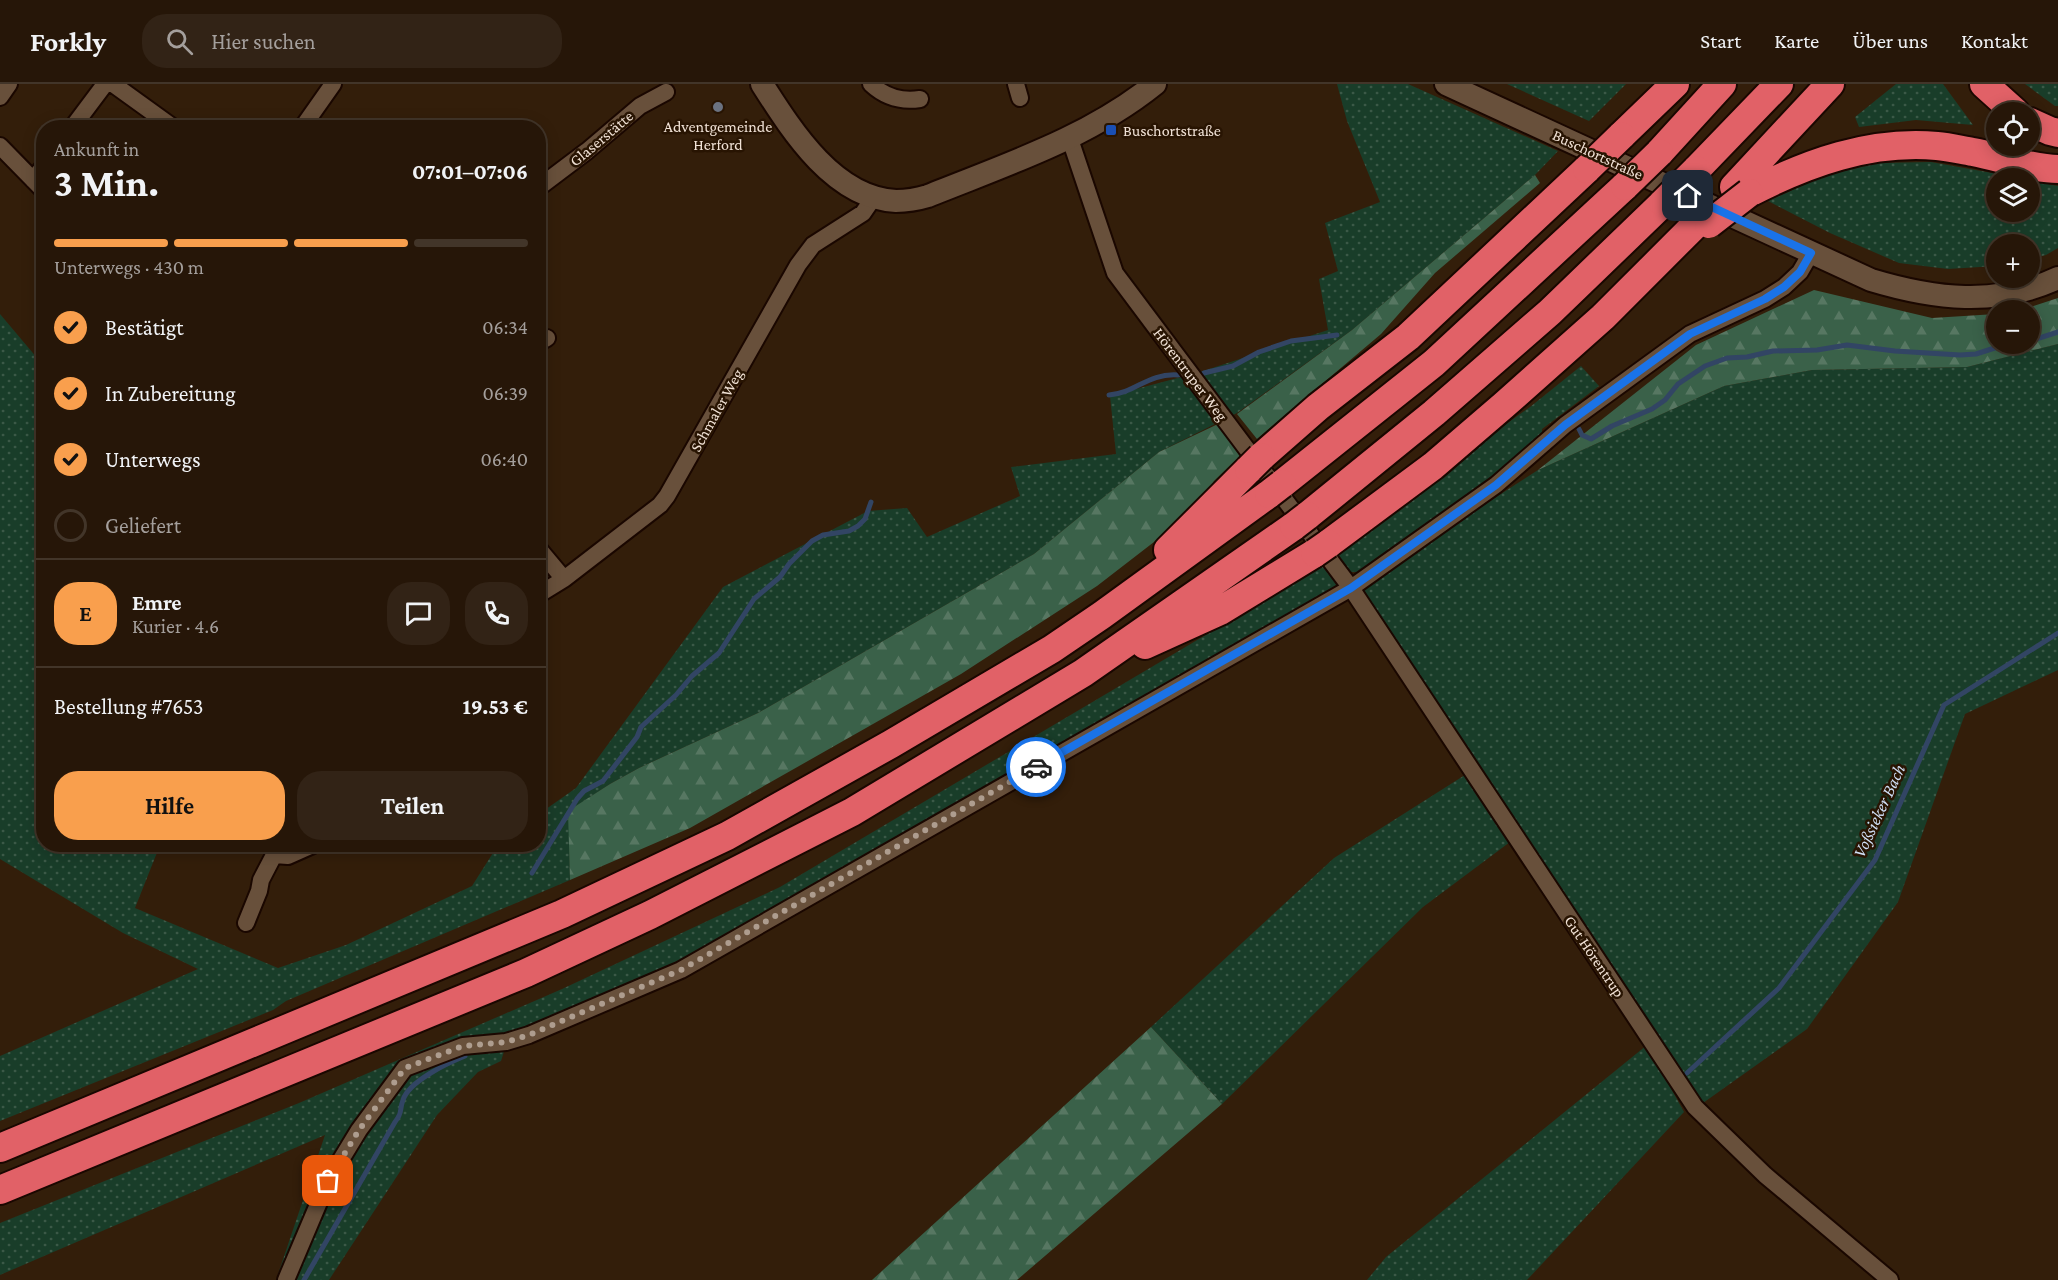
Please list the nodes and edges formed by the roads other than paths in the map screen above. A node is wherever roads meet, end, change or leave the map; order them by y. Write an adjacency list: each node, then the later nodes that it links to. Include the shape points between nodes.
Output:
1 (9, 84): 16 (street)
2 (105, 84): 19 (street)
3 (113, 84): 20 (street)
4 (333, 84): 21 (street)
5 (762, 84): 31 (main road, via 818,159 852,187)
6 (871, 84): 17 (street, via 894,98)
7 (1155, 84): 25 (main road, via 1102,122)
8 (1446, 84): 32 (main road, Buschortstraße)
9 (1659, 84): 24 (highway)
10 (1675, 84): 24 (highway)
11 (1722, 84): 38 (highway, bridge, via 1625,186 1434,363 1275,489)
12 (1779, 84): 39 (highway, bridge, via 1550,312 1434,413 1300,521)
13 (1830, 84): 30 (highway)
14 (1984, 84): 18 (highway)
15 (666, 92): 28 (street, Glaserstätte, via 640,106)
16 (0, 96)
17 (920, 99)
18 (2004, 102)
19 (78, 120)
20 (163, 120)
21 (308, 120)
22 (2040, 126): 23 (highway)
23 (2058, 133)
24 (1621, 136): 38 (highway, bridge, via 1408,337 1318,406 1255,463)
25 (1070, 139): 31 (main road, via 928,196 906,201); 36 (street, Hörentruper Weg, via 1115,273)
26 (0, 146): 29 (street)
27 (2058, 170): 30 (highway, via 1937,146 1899,146 1821,161)
28 (546, 182)
29 (36, 183)
30 (1742, 190): 39 (highway, bridge, via 1664,255 1603,317 1433,466 1322,549 1220,611)
31 (873, 197): 35 (street, Schmaler Weg, via 863,213 813,245 798,265 660,505)
32 (1811, 253): 33 (main road, Buschortstraße, via 1871,280 1942,297 2014,293); 36 (street, via 1800,272 1784,287 1690,334 1565,425 1496,485)
33 (2058, 278)
34 (546, 558): 35 (street)
35 (564, 579): 37 (street, Schmaler Weg)
36 (1351, 588): 46 (street, via 681,970 529,1035 506,1042 463,1046 405,1068 359,1130 328,1181); 47 (street, Gut Hörentrup, via 1695,1107 1765,1175)
37 (546, 590)
38 (1102, 615): 44 (highway, via 891,744 727,836 562,914)
39 (1083, 673): 45 (highway, via 852,812 650,915 515,978)
40 (270, 852): 43 (street)
41 (277, 852): 42 (street, via 288,856)
42 (297, 852)
43 (246, 923)
44 (0, 1148)
45 (0, 1190)
46 (286, 1280)
47 (1890, 1280)

